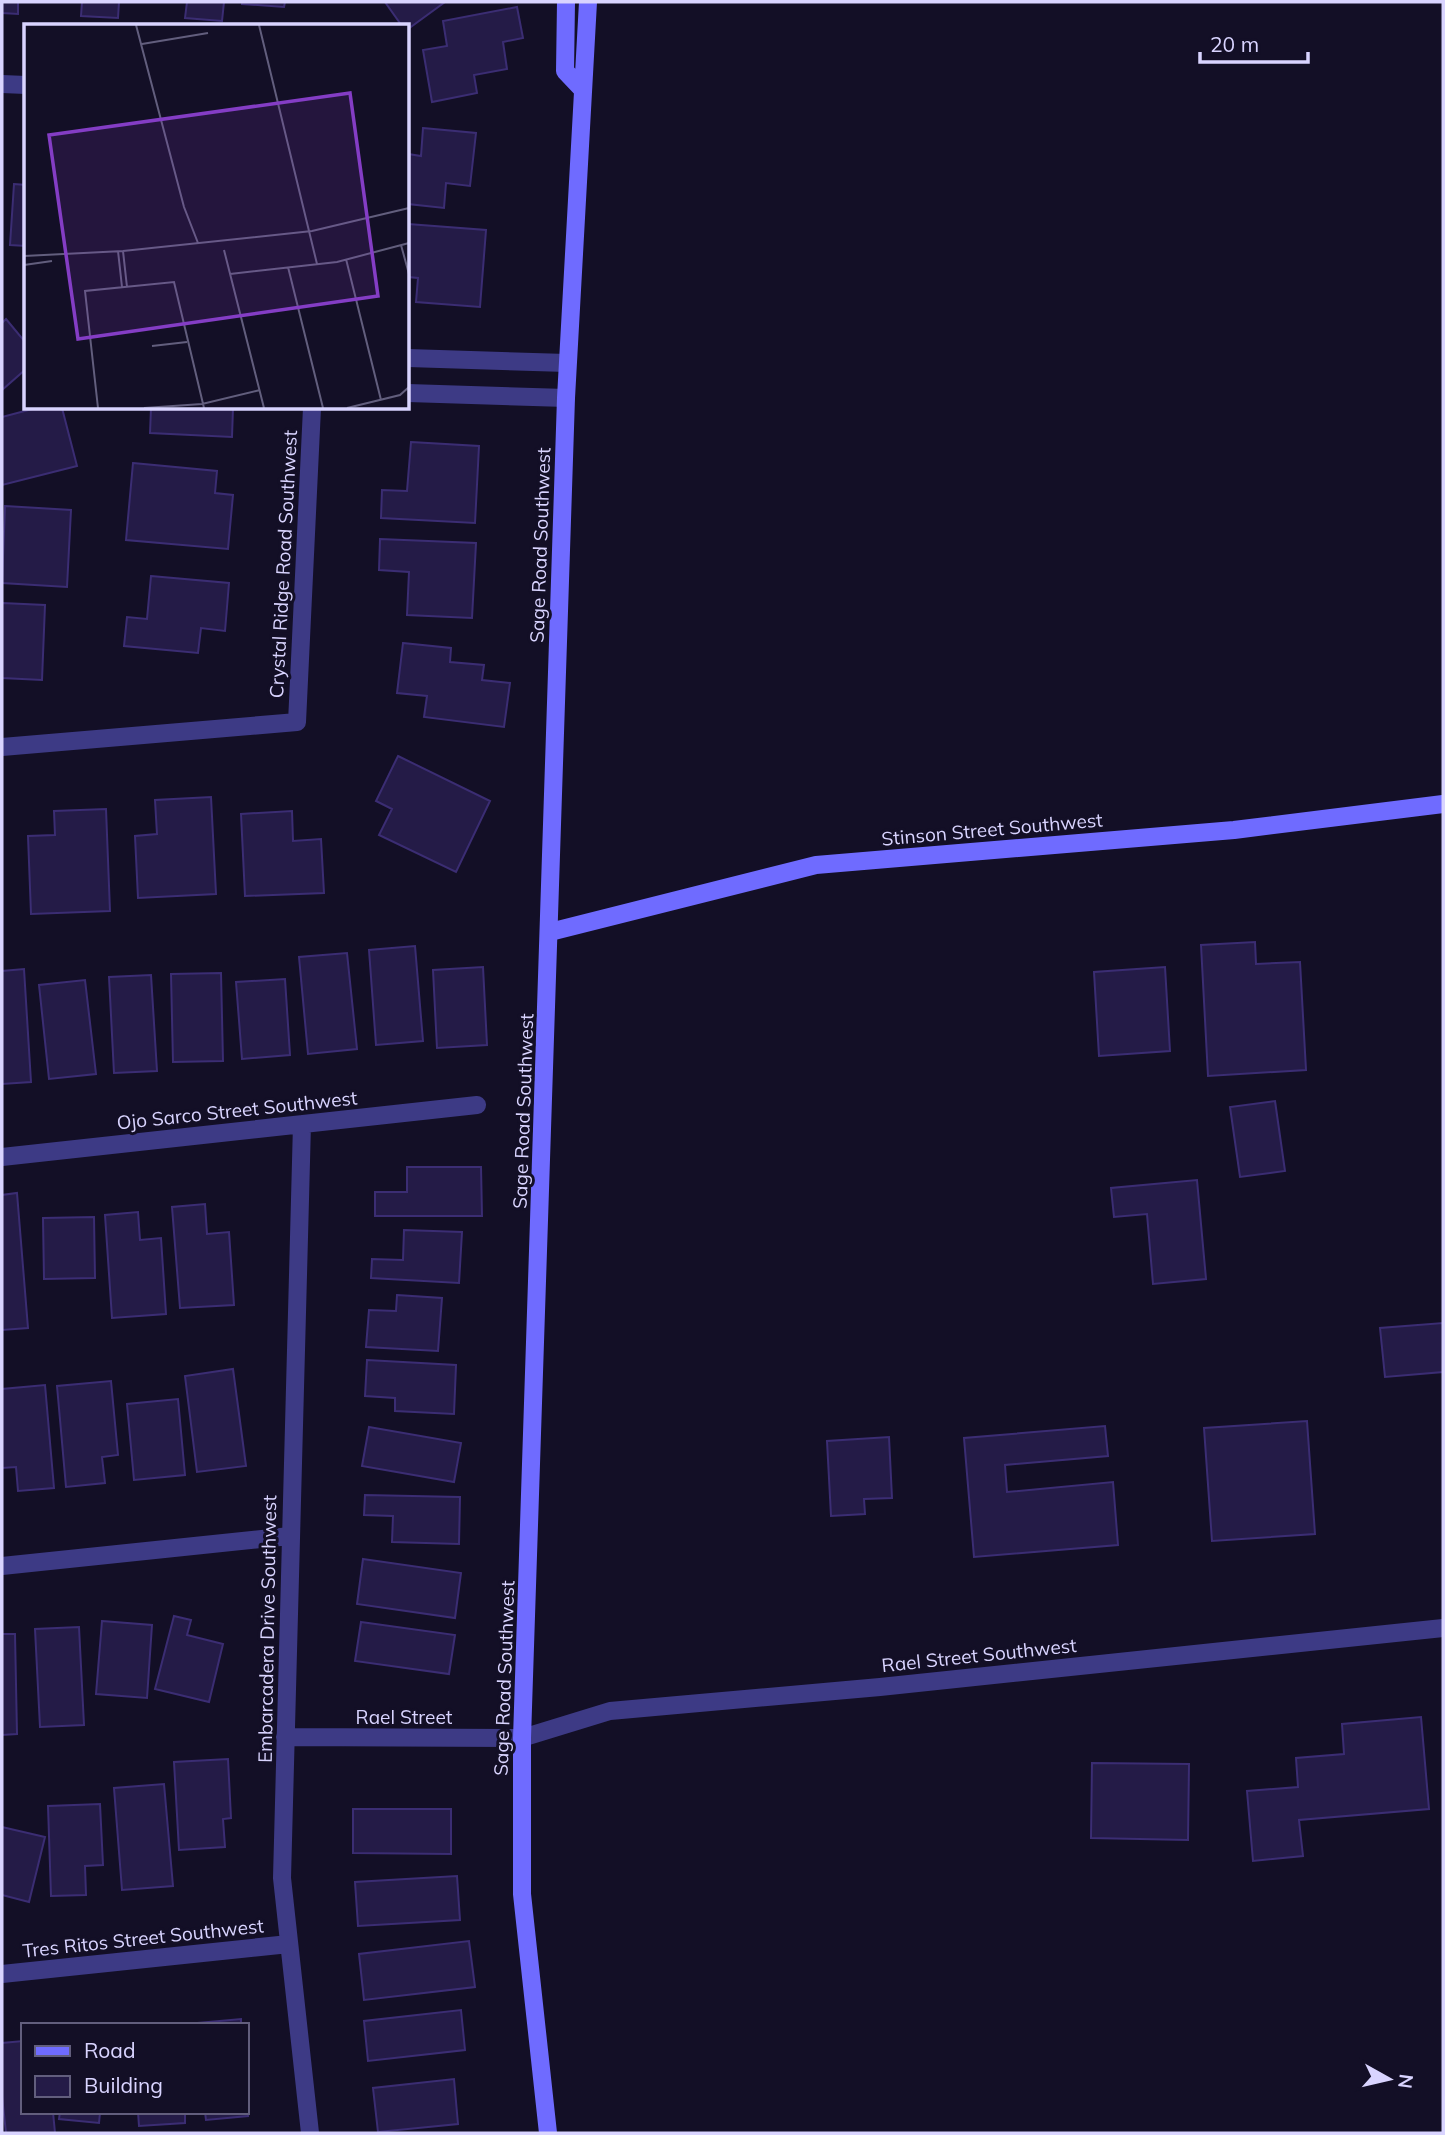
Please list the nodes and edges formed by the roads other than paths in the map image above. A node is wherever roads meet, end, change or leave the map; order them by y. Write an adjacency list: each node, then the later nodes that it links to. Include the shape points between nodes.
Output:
1 (566, 2): 5 (street, via 565,71)
2 (588, 2): 5 (street, Sage Road Southwest)
3 (2, 84): 4 (street)
4 (24, 85)
5 (583, 90): 7 (street, Sage Road Southwest)
6 (410, 358): 7 (street)
7 (568, 363): 9 (street, Sage Road Southwest)
8 (410, 393): 9 (street)
9 (566, 398): 13 (street, Sage Road Southwest)
10 (312, 410): 11 (street, Crystal Ridge Road Southwest, via 297,722)
11 (2, 747)
12 (1443, 804): 13 (street, Stinson Street Southwest, via 1234,830 816,865)
13 (550, 932): 21 (street, Sage Road Southwest)
14 (477, 1105): 15 (street, Ojo Sarco Street Southwest)
15 (302, 1124): 16 (street, Ojo Sarco Street Southwest); 17 (street, Embarcadera Drive Southwest)
16 (2, 1157)
17 (290, 1536): 18 (street); 20 (street, Embarcadera Drive Southwest)
18 (2, 1566)
19 (1443, 1628): 21 (street, Rael Street Southwest, via 610,1711)
20 (285, 1737): 21 (street, Rael Street); 22 (street, Embarcadera Drive Southwest, via 282,1878)
21 (522, 1738): 25 (street, Sage Road Southwest, via 522,1894)
22 (289, 1944): 23 (street, Tres Ritos Street Southwest); 24 (street, Embarcadera Drive Southwest)
23 (2, 1974)
24 (310, 2133)
25 (548, 2133)

